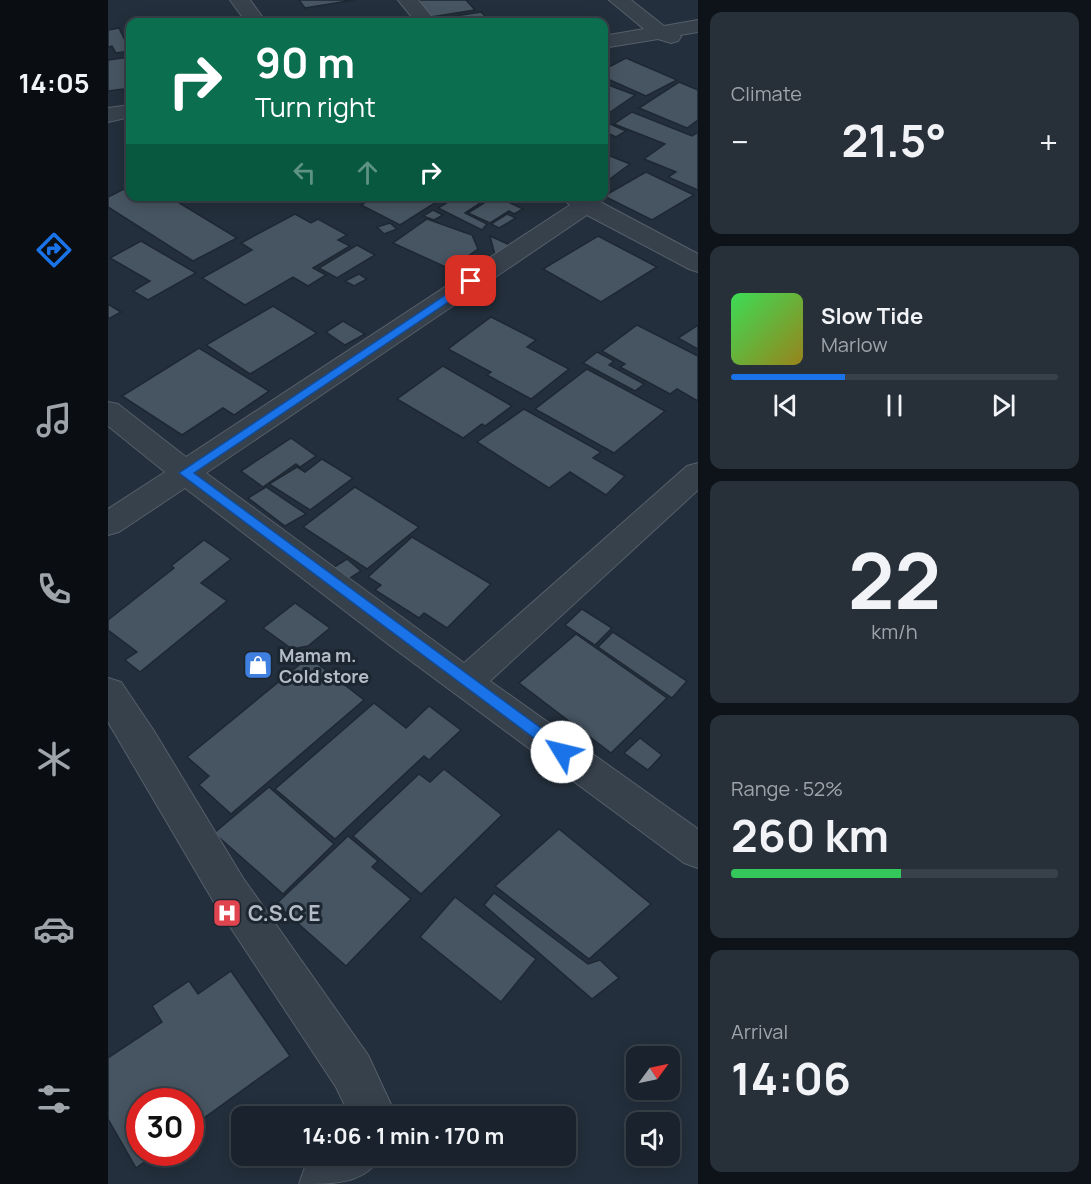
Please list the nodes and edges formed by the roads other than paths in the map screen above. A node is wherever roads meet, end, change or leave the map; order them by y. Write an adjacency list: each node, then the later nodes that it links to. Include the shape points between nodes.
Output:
1 (240, 0): 4 (street)
2 (408, 0): 5 (street)
3 (620, 0): 7 (street)
4 (253, 18)
5 (423, 18)
6 (698, 26): 7 (street)
7 (660, 32): 8 (street); 9 (street)
8 (608, 41)
9 (698, 47)
10 (126, 112): 11 (street)
11 (108, 116)
12 (578, 201): 13 (street); 15 (street)
13 (698, 264)
14 (108, 411): 15 (street)
15 (185, 473): 17 (street); 18 (street)
16 (698, 473): 18 (street)
17 (108, 524)
18 (466, 682): 20 (street)
19 (108, 692): 21 (street, via 229,891 352,1071)
20 (698, 851)
21 (369, 1106)
22 (345, 1166): 23 (street)
23 (322, 1184)

